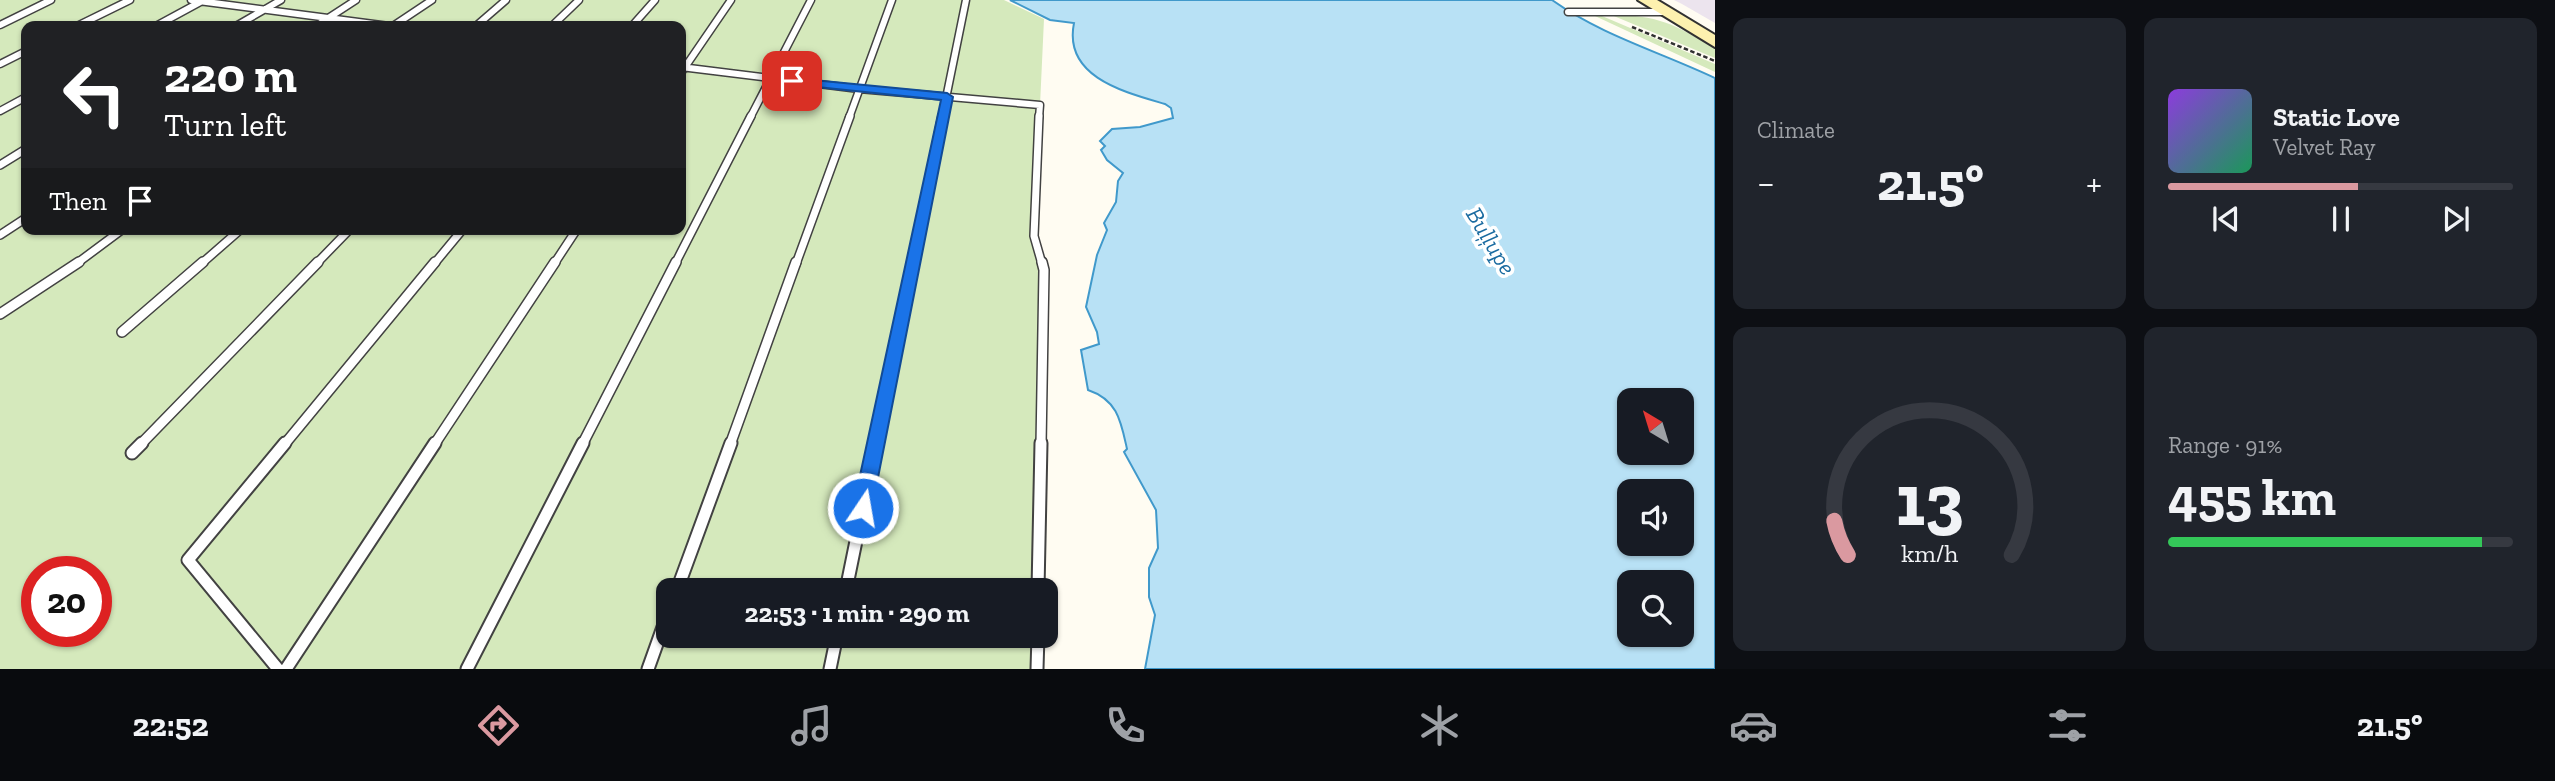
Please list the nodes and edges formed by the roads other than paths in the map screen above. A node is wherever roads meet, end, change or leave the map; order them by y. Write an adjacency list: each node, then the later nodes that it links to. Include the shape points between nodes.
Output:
1 (51, 0): 29 (lane)
2 (130, 0): 20 (lane)
3 (191, 0): 15 (lane)
4 (281, 0): 16 (lane)
5 (356, 0): 19 (lane)
6 (432, 0): 25 (lane)
7 (506, 0): 26 (lane)
8 (579, 0): 27 (lane)
9 (655, 0): 28 (lane)
10 (731, 0): 32 (lane)
11 (811, 0): 35 (lane)
12 (892, 0): 36 (lane)
13 (966, 0): 37 (lane)
14 (1646, 0): 18 (main road)
15 (203, 1): 16 (lane); 21 (lane)
16 (265, 10): 19 (lane); 22 (lane)
17 (1569, 12): 18 (lane)
18 (1665, 12): 30 (main road)
19 (329, 18): 23 (lane); 24 (lane)
20 (87, 21)
21 (165, 21)
22 (245, 21)
23 (324, 21)
24 (352, 21)
25 (399, 21)
26 (482, 21)
27 (557, 21)
28 (636, 21)
29 (0, 25)
30 (1715, 42)
31 (21, 54): 33 (lane)
32 (686, 63)
33 (0, 64)
34 (686, 69): 35 (lane)
35 (769, 79): 36 (lane); 60 (lane)
36 (859, 89): 37 (lane); 52 (lane)
37 (947, 97): 53 (lane); 54 (lane, via 1040,105 1034,236 1044,270)
38 (21, 100): 39 (lane)
39 (0, 111)
40 (21, 152): 41 (lane)
41 (0, 165)
42 (21, 221): 43 (lane)
43 (0, 235)
44 (115, 235): 49 (lane)
45 (234, 235): 50 (lane)
46 (344, 235): 51 (lane)
47 (458, 235): 58 (lane, via 188,560)
48 (573, 235): 59 (lane)
49 (0, 314)
50 (122, 332)
51 (132, 453)
52 (681, 578)
53 (848, 578)
54 (1038, 578)
55 (656, 647): 61 (lane)
56 (834, 648): 62 (lane)
57 (1038, 648): 63 (lane)
58 (278, 669)
59 (286, 669)
60 (467, 669)
61 (648, 669)
62 (830, 669)
63 (1037, 669)

